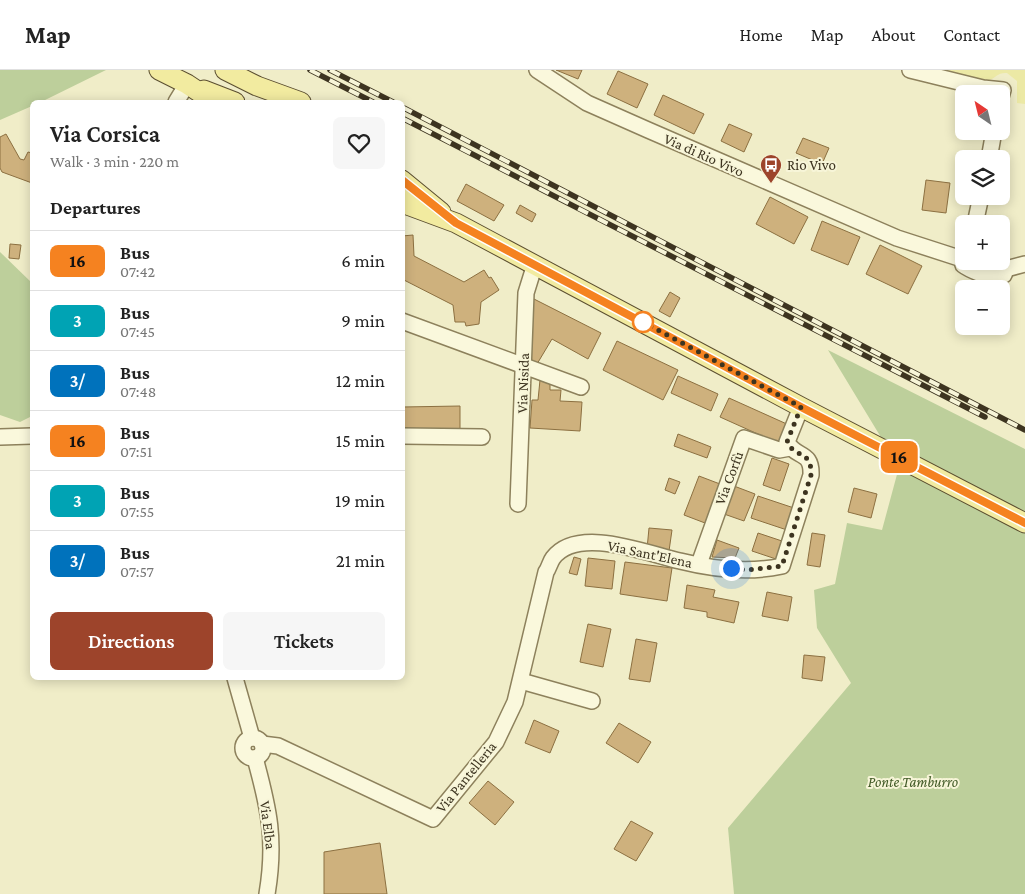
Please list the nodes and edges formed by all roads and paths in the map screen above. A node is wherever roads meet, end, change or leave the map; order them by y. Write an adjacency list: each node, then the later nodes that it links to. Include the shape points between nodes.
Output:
1 (225, 70): 7 (main road)
2 (537, 70): 16 (street, Via di Rio Vivo, via 587,103 897,238)
3 (910, 70): 6 (street)
4 (161, 71): 5 (main road)
5 (186, 84): 8 (street); 9 (main road); 10 (main road)
6 (971, 85)
7 (256, 86): 11 (main road); 12 (main road)
8 (177, 100)
9 (211, 100)
10 (230, 100)
11 (276, 100)
12 (295, 100)
13 (405, 182): 15 (main road)
14 (405, 204): 15 (main road)
15 (456, 223): 17 (main road)
16 (955, 256)
17 (535, 264): 23 (street, Via Nisida, via 526,293); 25 (main road)
18 (1025, 264): 19 (street)
19 (1010, 268)
20 (970, 270): 21 (street, Via di Rio Vivo, via 995,280 1004,275)
21 (1006, 270)
22 (405, 322): 23 (street)
23 (524, 366): 24 (street); 31 (street, Via Nisida)
24 (581, 387)
25 (801, 407): 30 (street, via 787,438); 32 (main road)
26 (30, 436): 28 (street)
27 (405, 436): 29 (street)
28 (0, 437)
29 (482, 437)
30 (790, 448): 34 (street, Via Corfù, via 779,450 744,438); 34 (street, Via Sant'Elena, via 811,462 811,475 782,566 747,570)
31 (518, 504)
32 (1025, 523)
33 (554, 558): 34 (street, Via Sant'Elena, via 567,547 589,543 630,547); 36 (street, Via Pantelleria, via 546,572)
34 (699, 564)
35 (236, 680): 38 (street, Via Elba)
36 (521, 681): 37 (street); 38 (street, Via Pantelleria, via 496,742 433,819 278,746)
37 (592, 701)
38 (257, 741): 39 (street, Via Elba, via 244,743 244,752 255,758 272,836)
39 (268, 894)

